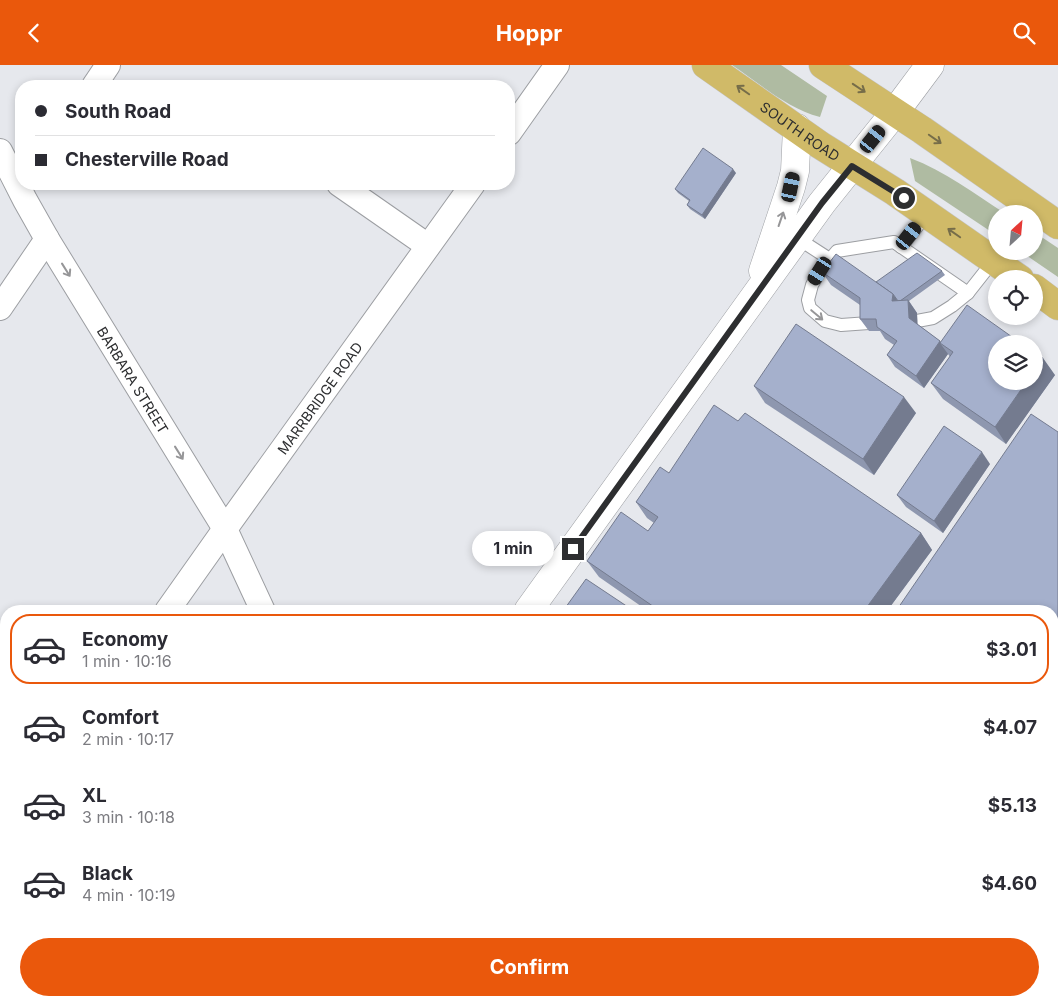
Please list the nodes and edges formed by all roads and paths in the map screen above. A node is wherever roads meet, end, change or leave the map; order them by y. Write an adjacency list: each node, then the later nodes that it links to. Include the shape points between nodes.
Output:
1 (108, 65): 6 (street)
2 (557, 65): 8 (street)
3 (706, 65): 9 (highway, SOUTH ROAD, one-way to 3)
4 (823, 65): 7 (highway, one-way to 7)
5 (930, 65): 7 (main road)
6 (98, 80)
7 (895, 112): 13 (main road); 19 (highway, one-way to 19)
8 (515, 124)
9 (797, 129): 13 (highway, SOUTH ROAD); 30 (main road, one-way to 9, via 791,187)
10 (0, 140): 12 (street)
11 (0, 151): 14 (street, BARBARA STREET)
12 (15, 152)
13 (852, 166): 18 (highway, SOUTH ROAD); 21 (main road)
14 (15, 172)
15 (348, 190): 22 (street)
16 (469, 190): 22 (street, MARRBRIDGE ROAD)
17 (30, 192): 20 (street, BARBARA STREET)
18 (927, 214): 23 (lane); 24 (highway, SOUTH ROAD, one-way to 18)
19 (1058, 225)
20 (47, 239): 32 (street); 35 (street, BARBARA STREET, one-way to 35)
21 (797, 239): 25 (lane); 30 (main road)
22 (428, 246): 35 (street, MARRBRIDGE ROAD)
23 (901, 247): 25 (lane, via 894,242 837,251); 28 (lane)
24 (988, 256)
25 (831, 259): 34 (lane, one-way to 34, via 812,285 808,300 810,308 825,321 841,325)
26 (994, 260): 27 (highway, SOUTH ROAD); 28 (lane)
27 (1008, 270)
28 (968, 293): 33 (lane, via 933,318)
29 (1043, 295): 31 (highway)
30 (754, 298): 38 (main road)
31 (1058, 305)
32 (0, 308)
33 (917, 321)
34 (869, 323)
35 (225, 529): 36 (street, MARRBRIDGE ROAD); 37 (street, BARBARA STREET)
36 (171, 605)
37 (260, 605)
38 (532, 605)

